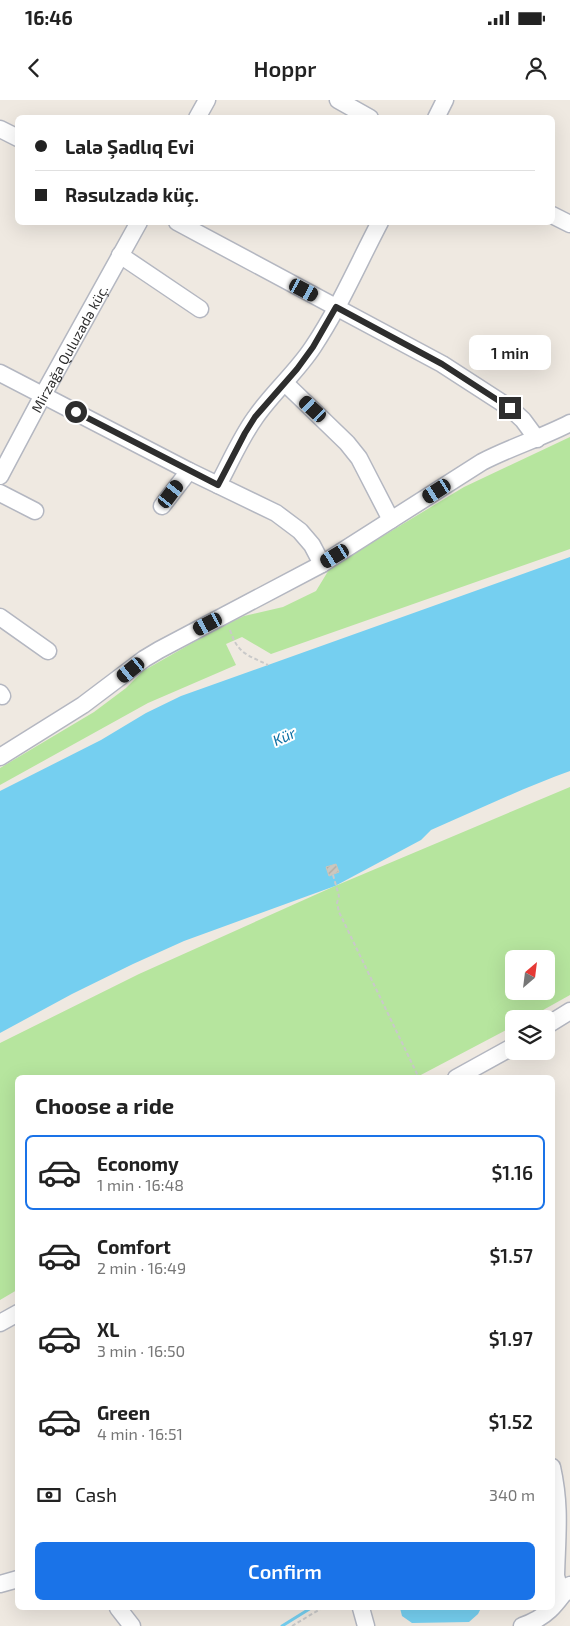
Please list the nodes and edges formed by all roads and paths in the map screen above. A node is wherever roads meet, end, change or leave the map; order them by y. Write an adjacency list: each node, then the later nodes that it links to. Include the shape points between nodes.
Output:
1 (207, 100): 4 (street)
2 (338, 100): 5 (street)
3 (445, 100): 6 (street)
4 (199, 115)
5 (365, 115)
6 (438, 115)
7 (0, 129): 8 (street)
8 (15, 136)
9 (555, 216): 10 (street)
10 (570, 224)
11 (137, 225): 14 (street, Mirzağa Quluzadə küç.)
12 (183, 225): 15 (street)
13 (378, 225): 15 (street)
14 (120, 255): 16 (street); 19 (street, Mirzağa Quluzadə küç.)
15 (336, 307): 18 (street, via 313,347); 21 (street, via 442,364 494,398 523,420)
16 (200, 309)
17 (0, 373): 19 (street)
18 (285, 383): 24 (street, via 255,417); 28 (street, via 348,443)
19 (43, 395): 22 (street); 23 (street, Mirzağa Quluzadə küç.)
20 (570, 423): 21 (street)
21 (537, 439): 28 (street, via 482,462)
22 (189, 471): 24 (street); 26 (street)
23 (0, 476)
24 (218, 485): 29 (street, via 288,521 312,545)
25 (0, 494): 27 (street)
26 (162, 506)
27 (35, 511)
28 (391, 520): 29 (street)
29 (322, 564): 30 (street)
30 (224, 616): 33 (path, via 241,652); 34 (street, via 144,659 84,705)
31 (0, 617): 32 (street)
32 (48, 651)
33 (268, 665)
34 (0, 757)
35 (333, 875): 39 (path, via 339,896 339,912)
36 (570, 1012): 37 (street)
37 (555, 1021)
38 (505, 1051): 40 (street)
39 (418, 1075)
40 (461, 1075)
41 (15, 1316): 42 (street)
42 (0, 1323)
43 (555, 1478): 46 (street, via 559,1514 556,1576 558,1584)
44 (15, 1580): 45 (street)
45 (0, 1584)
46 (567, 1589): 47 (street)
47 (555, 1605)
48 (120, 1610): 52 (street)
49 (319, 1610): 53 (path)
50 (362, 1610): 54 (street)
51 (551, 1610): 55 (street, via 539,1620)
52 (132, 1626)
53 (292, 1626)
54 (366, 1626)
55 (522, 1626)

